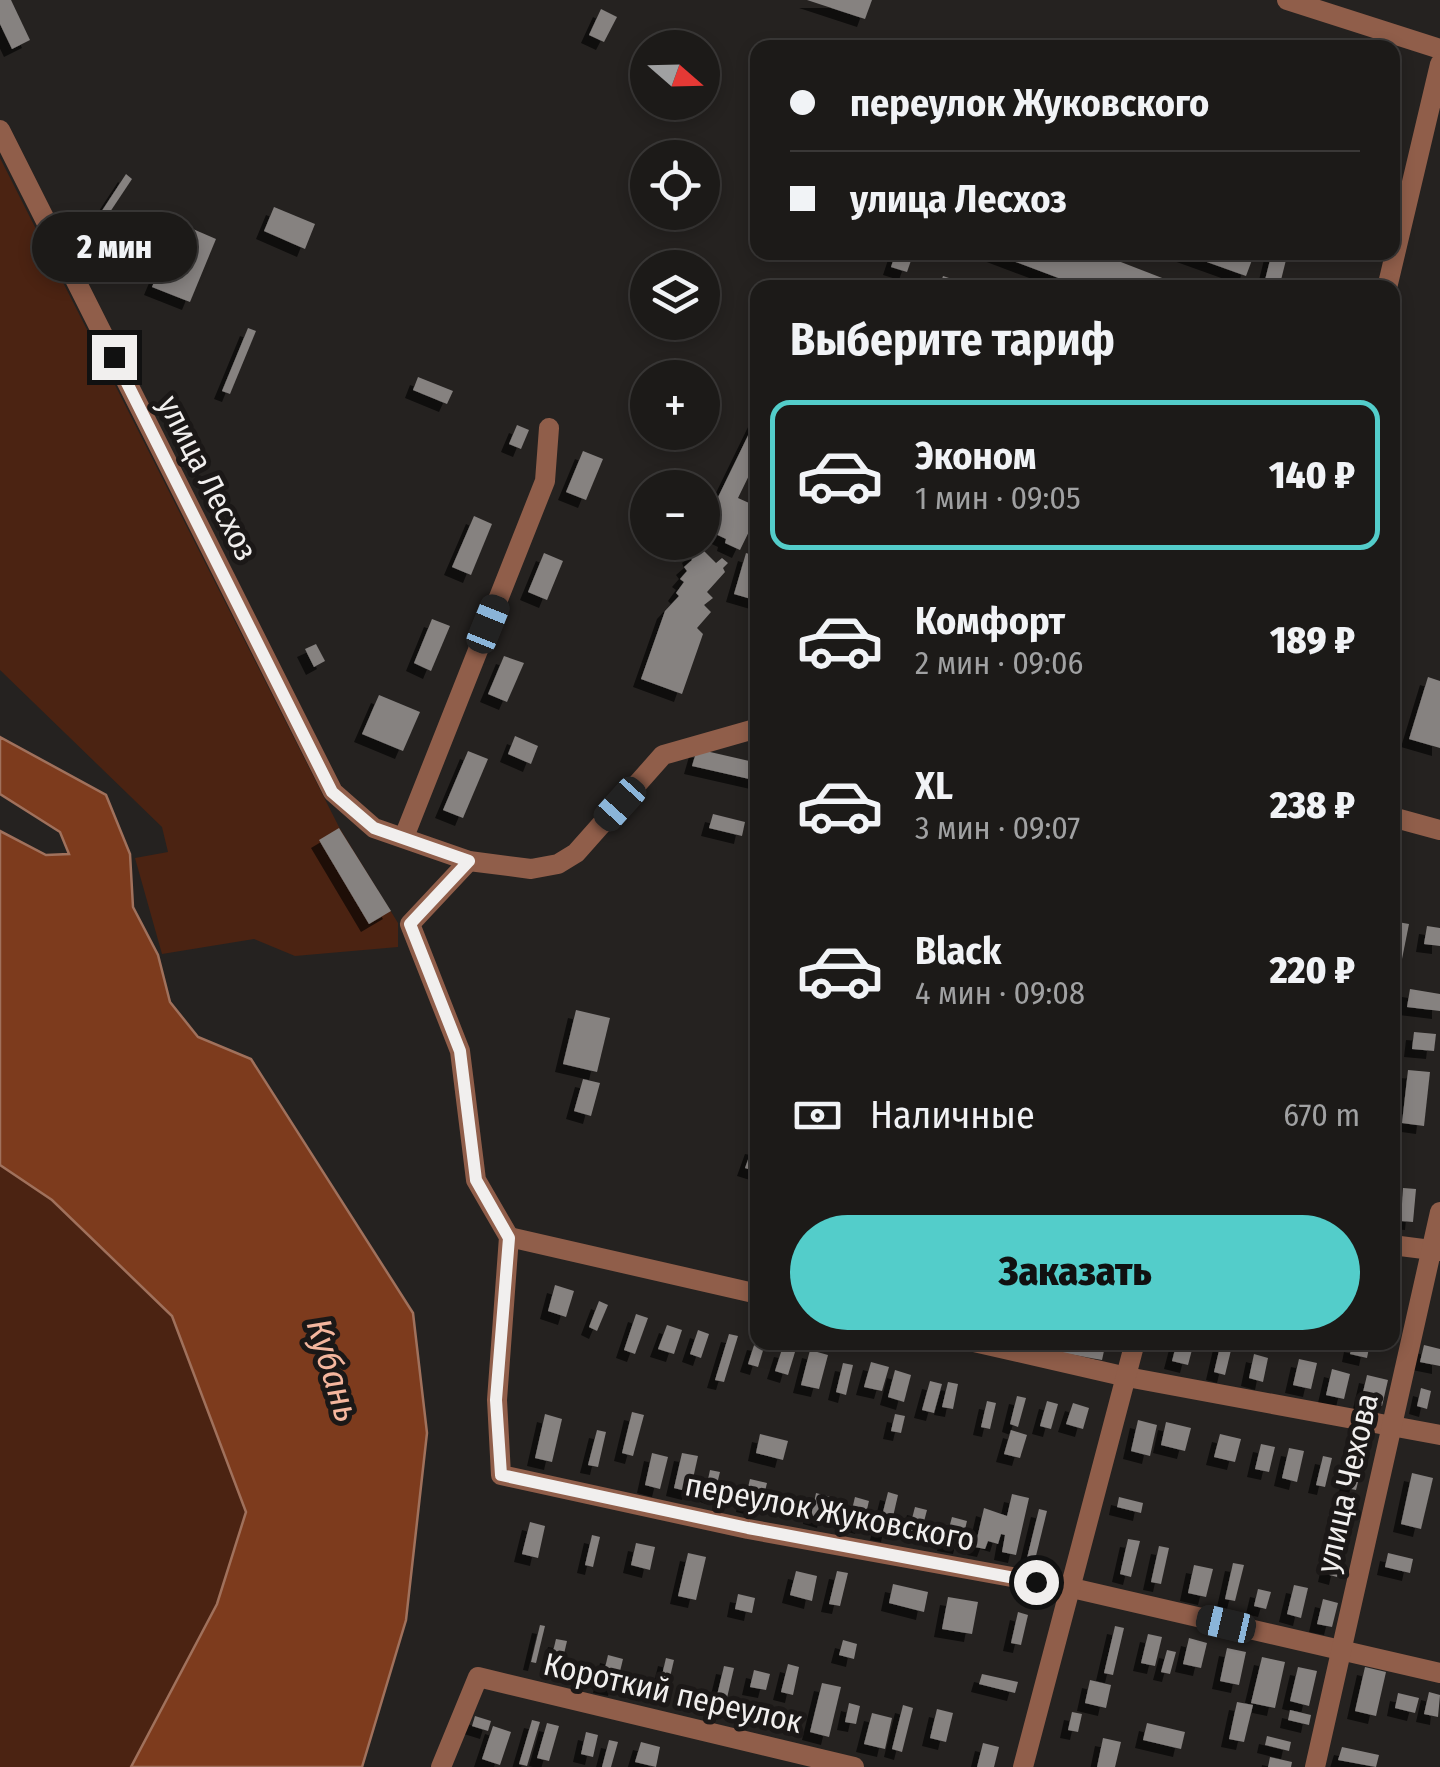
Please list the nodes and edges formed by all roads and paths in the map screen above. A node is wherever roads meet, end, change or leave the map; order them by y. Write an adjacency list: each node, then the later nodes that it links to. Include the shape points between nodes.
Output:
1 (1287, 0): 2 (street)
2 (1440, 49)
3 (1440, 64): 5 (street)
4 (0, 130): 10 (street, улица Лесхоз, via 332,792 374,828)
5 (1400, 233)
6 (549, 428): 10 (street, via 545,481)
7 (750, 730): 11 (street, улица Лесхоз, via 663,755 576,853 558,864)
8 (1400, 819): 9 (street)
9 (1440, 830)
10 (395, 836): 11 (street, улица Лесхоз)
11 (469, 861): 13 (street, via 410,924 460,1051 476,1180)
12 (1440, 1212): 15 (street, улица Чехова)
13 (509, 1238): 16 (street); 22 (street, переулок Жуковского, via 496,1400 501,1475)
14 (1400, 1246): 15 (street)
15 (1436, 1251): 20 (street, улица Чехова)
16 (750, 1292)
17 (1009, 1350): 19 (street)
18 (1133, 1350): 19 (street)
19 (1127, 1377): 20 (street); 22 (street)
20 (1390, 1426): 21 (street); 23 (street, улица Чехова)
21 (1440, 1435)
22 (1072, 1588): 23 (street, переулок Жуковского); 27 (street)
23 (1340, 1651): 24 (street, переулок Жуковского); 28 (street, улица Чехова)
24 (1440, 1673)
25 (442, 1767): 26 (street, Короткий переулок, via 478,1677)
26 (854, 1767)
27 (1023, 1767)
28 (1315, 1767)

